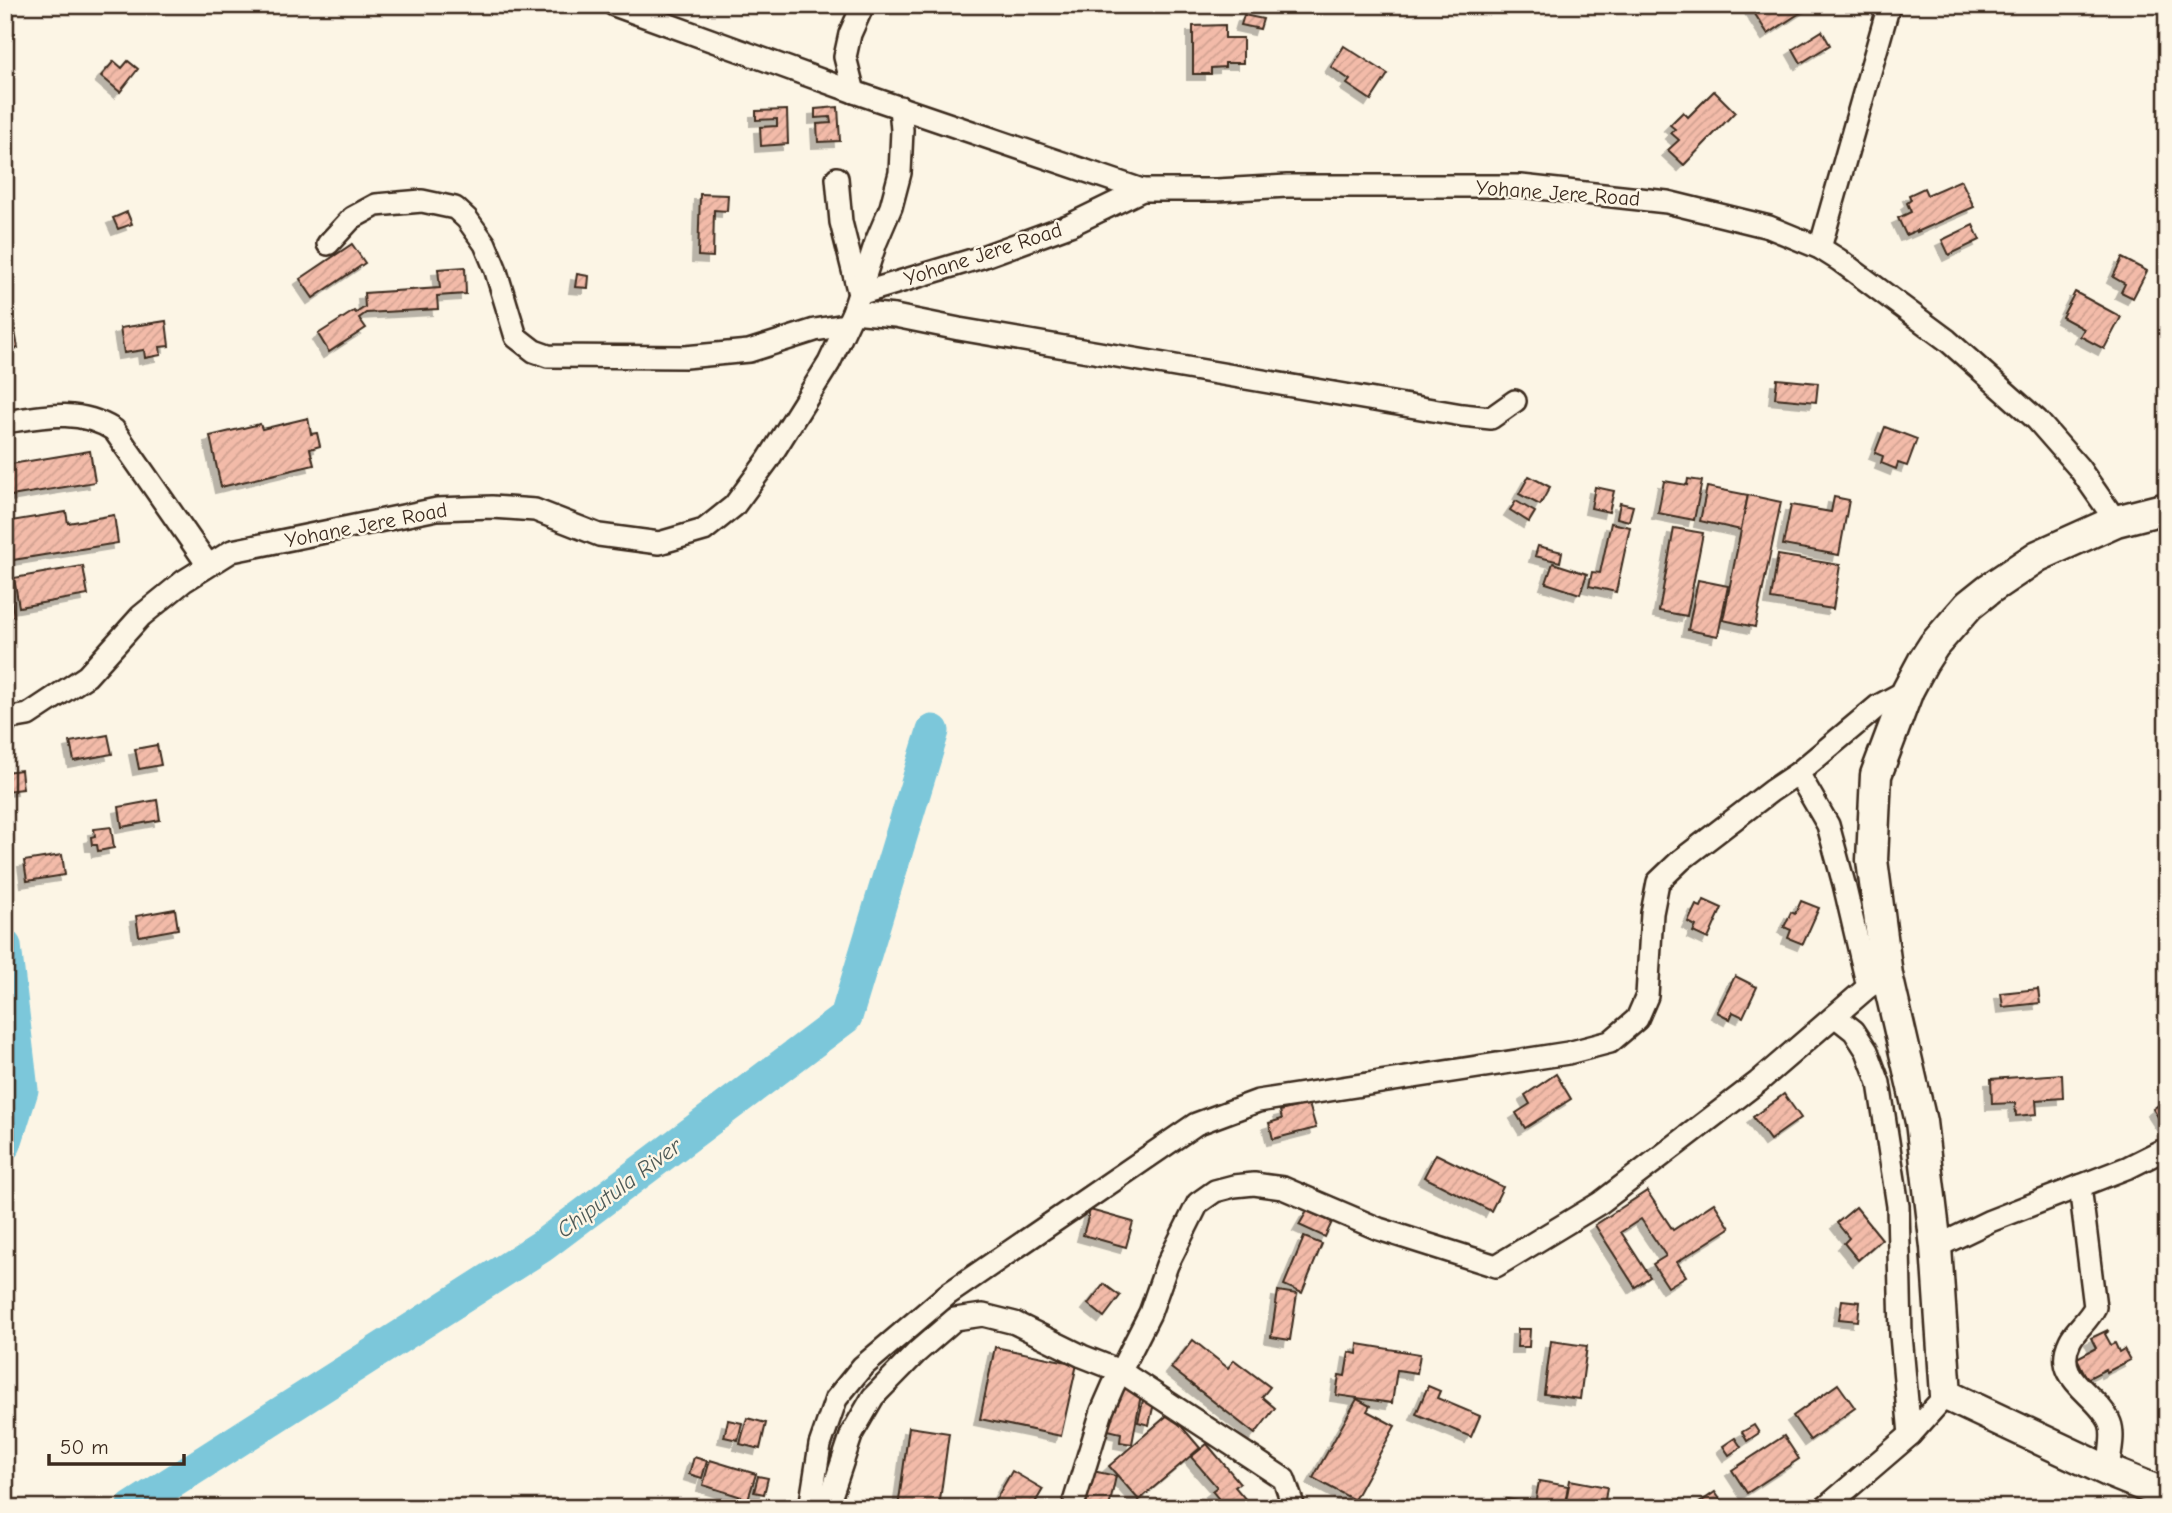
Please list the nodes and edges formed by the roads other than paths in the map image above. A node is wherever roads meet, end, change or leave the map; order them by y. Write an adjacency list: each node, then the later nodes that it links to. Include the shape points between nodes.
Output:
1 (614, 5): 4 (street)
2 (863, 5): 4 (street, via 845,57)
3 (1889, 5): 9 (street)
4 (854, 92): 5 (street)
5 (900, 107): 7 (street); 10 (street, Yohane Jere Road, via 900,173)
6 (837, 178): 10 (street)
7 (1142, 190): 9 (street, Yohane Jere Road, via 1521,186 1667,202 1769,227); 10 (street, Yohane Jere Road, via 1070,225)
8 (328, 244): 10 (street, via 352,218 376,205 422,201 455,208 485,244 516,337 548,356 750,351 815,330)
9 (1820, 248): 14 (street, Yohane Jere Road, via 1929,326 2015,400 2065,451)
10 (852, 310): 11 (street, via 1462,415 1490,418); 15 (street, Yohane Jere Road, via 829,363 768,460 734,506 704,530 659,543 599,535 536,510 437,509 232,551)
11 (1515, 401)
12 (5, 422): 15 (street, via 74,415 98,420 114,430)
13 (2167, 508): 14 (street)
14 (2116, 522): 16 (street, via 2038,556 1969,605 1934,645)
15 (208, 565): 17 (street, Yohane Jere Road, via 141,616 87,676 27,715)
16 (1908, 690): 18 (street, via 1878,706); 19 (street, via 1876,775 1872,860)
17 (5, 719)
18 (1798, 773): 19 (street, via 1828,825); 30 (street, via 1658,882 1647,996 1637,1019 1610,1042 1568,1053 1258,1101 1196,1124 948,1294 862,1367 836,1399 820,1446)
19 (1878, 981): 20 (street); 23 (street, via 1921,1122)
20 (1835, 1016): 24 (street, via 1758,1082 1600,1203 1496,1266 1379,1229 1283,1188 1254,1184 1215,1191 1198,1203); 26 (street, via 1854,1031 1879,1083 1898,1206 1901,1335)
21 (2159, 1152): 22 (street)
22 (2080, 1186): 23 (street); 27 (street, via 2095,1307 2070,1340 2067,1370 2108,1419 2112,1429)
23 (1936, 1247): 25 (street)
24 (1120, 1371): 29 (street, via 1102,1411); 31 (street, via 1015,1323 983,1315 955,1319 873,1397 852,1433); 32 (street, via 1283,1479)
25 (1946, 1395): 26 (street); 27 (street)
26 (1910, 1435): 33 (street)
27 (2108, 1471): 28 (street)
28 (2167, 1495)
29 (1075, 1499)
30 (810, 1508)
31 (827, 1508)
32 (1294, 1508)
33 (1825, 1508)

